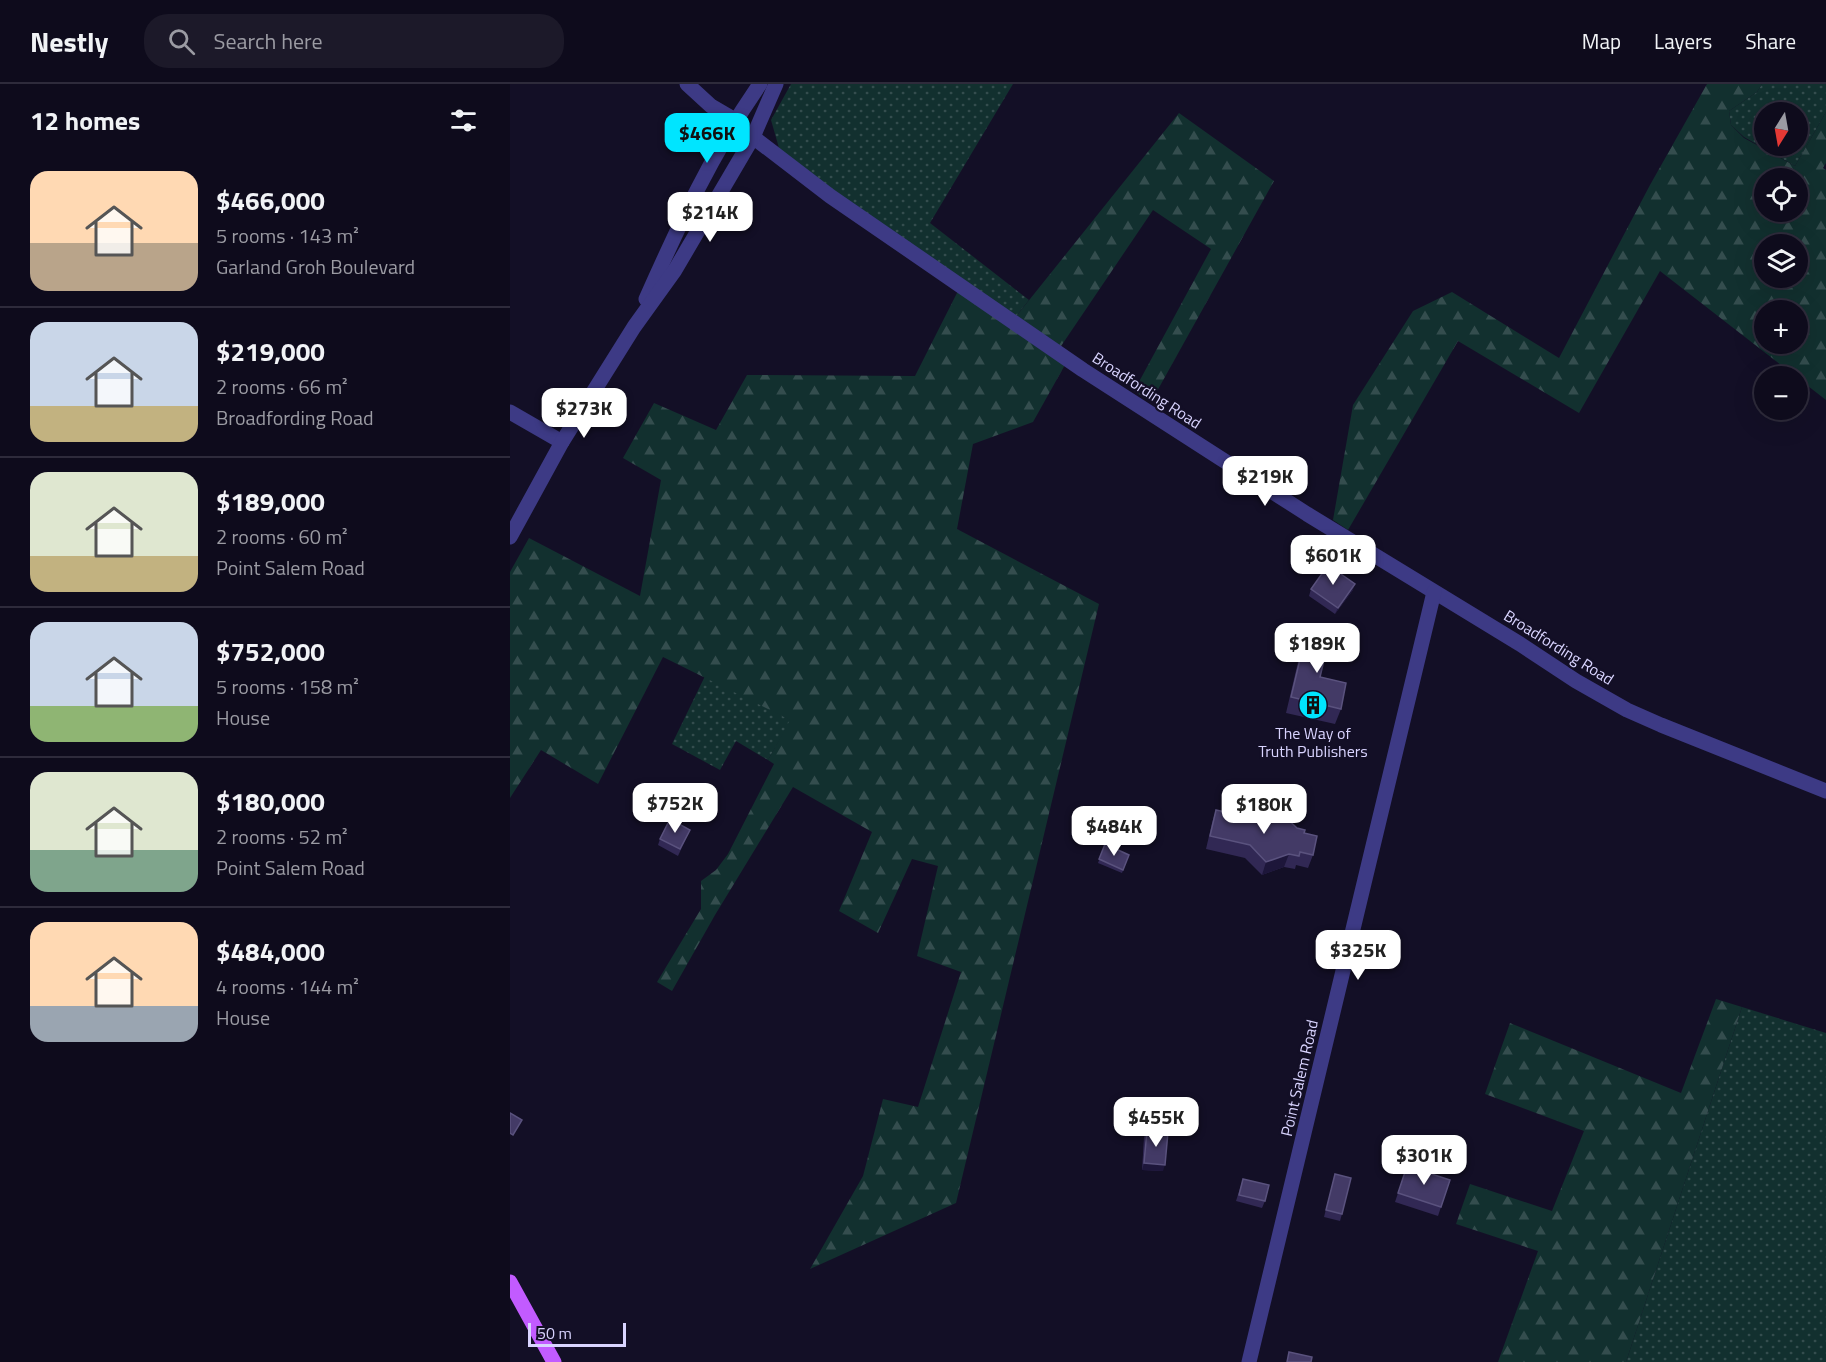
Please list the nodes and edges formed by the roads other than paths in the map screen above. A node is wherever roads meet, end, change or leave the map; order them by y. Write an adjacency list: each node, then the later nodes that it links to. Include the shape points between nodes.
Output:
1 (687, 84): 5 (street, via 711,106)
2 (760, 84): 5 (street)
3 (768, 84): 6 (street)
4 (776, 84): 6 (street)
5 (735, 120): 7 (street)
6 (753, 137): 7 (street); 8 (street, via 675,270); 12 (street, Broadfording Road, via 830,196 1079,367)
7 (685, 212): 8 (street)
8 (634, 327): 10 (street)
9 (510, 412): 10 (street)
10 (562, 442): 11 (street)
11 (510, 537)
12 (1434, 592): 13 (street, Broadfording Road, via 1627,710); 16 (street, Point Salem Road)
13 (1826, 791)
14 (510, 1282): 15 (main road)
15 (554, 1362)
16 (1250, 1362)

